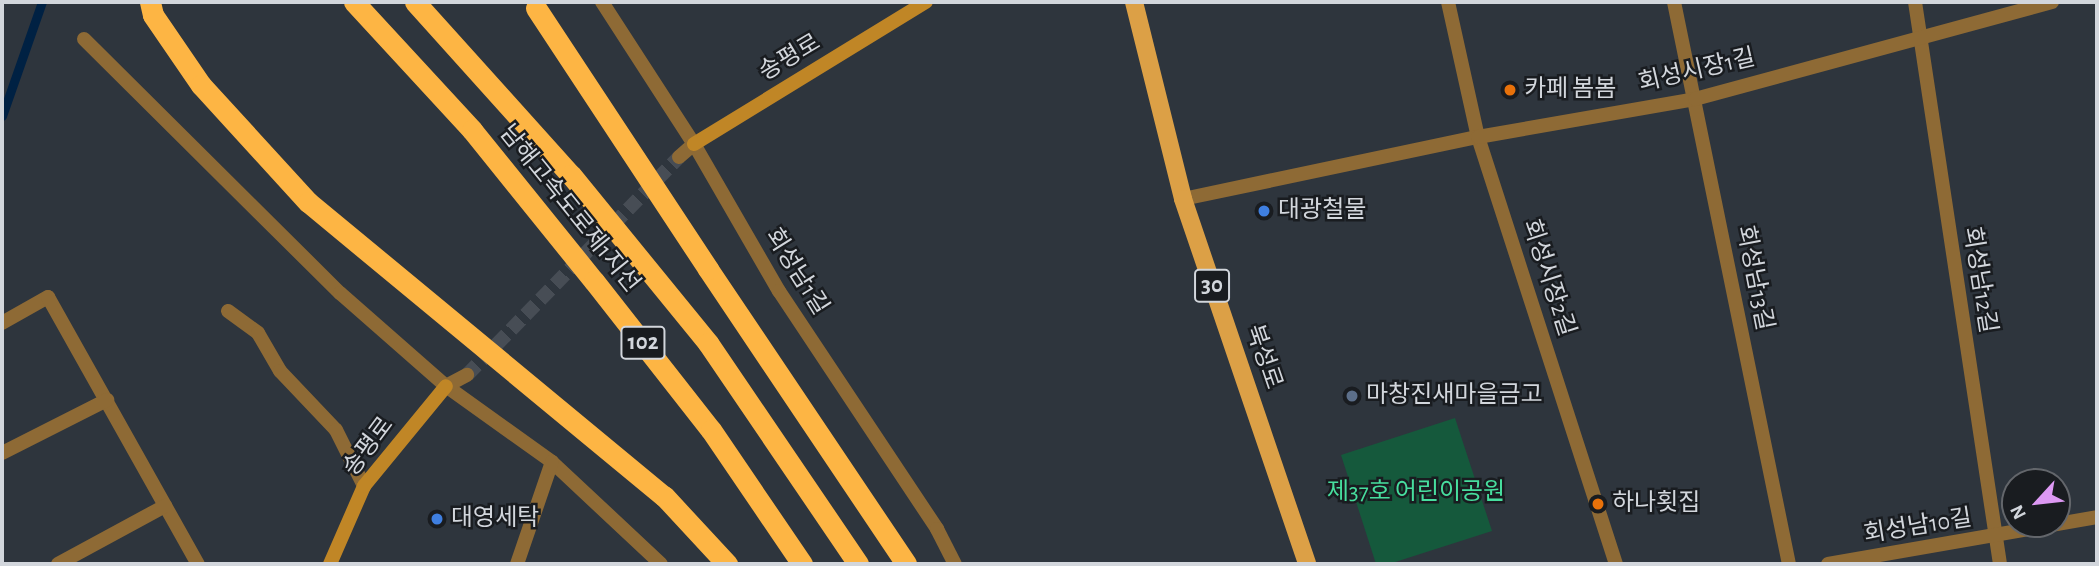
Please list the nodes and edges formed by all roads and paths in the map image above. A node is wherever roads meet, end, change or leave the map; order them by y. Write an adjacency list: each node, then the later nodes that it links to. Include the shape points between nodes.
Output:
1 (354, 2): 36 (highway, 남해고속도로제1지선 / 102, via 472,130 585,271 711,430)
2 (415, 2): 37 (highway, 남해고속도로제1지선 / 102, via 571,176 708,343)
3 (602, 2): 16 (street, 회성남1길)
4 (926, 2): 16 (main road, 송평로)
5 (1134, 2): 18 (main road, 북성로 / 30)
6 (1448, 2): 15 (street, 회성시장2길)
7 (1674, 2): 14 (street, 회성남13길)
8 (1915, 2): 12 (street, 회성남12길)
9 (2052, 2): 12 (street, 회성시장1길)
10 (533, 4): 38 (highway, bridge)
11 (151, 8): 35 (highway, via 201,85 308,202 664,496)
12 (1919, 35): 14 (street, 회성시장1길); 29 (street, 회성남12길)
13 (85, 39): 22 (street, via 340,293)
14 (1695, 99): 15 (street, 회성시장1길); 42 (street, 회성남13길)
15 (1478, 137): 18 (street, 회성시장1길); 41 (street, 회성시장2길)
16 (694, 144): 17 (street, 송평로); 39 (street, 회성남1길, via 779,291 937,529)
17 (679, 158)
18 (1183, 199): 40 (main road, 북성로 / 30)
19 (228, 311): 26 (street, via 250,325 280,371 337,430)
20 (2, 323): 23 (street, via 48,297)
21 (467, 375): 22 (street, 송평로)
22 (446, 386): 25 (street); 26 (main road, 송평로)
23 (107, 400): 24 (street); 27 (street)
24 (2, 453)
25 (552, 462): 33 (street); 34 (street)
26 (364, 486): 32 (main road, 송평로)
27 (165, 506): 30 (street); 31 (street)
28 (2097, 517): 29 (street, 회성남10길)
29 (1996, 538): 43 (street, 회성남10길); 44 (street, 회성남12길)
30 (58, 564)
31 (198, 564)
32 (330, 564)
33 (517, 564)
34 (661, 564)
35 (727, 564)
36 (802, 564)
37 (858, 564)
38 (905, 564)
39 (955, 564)
40 (1307, 564)
41 (1616, 564)
42 (1789, 564)
43 (1828, 564)
44 (2000, 564)

